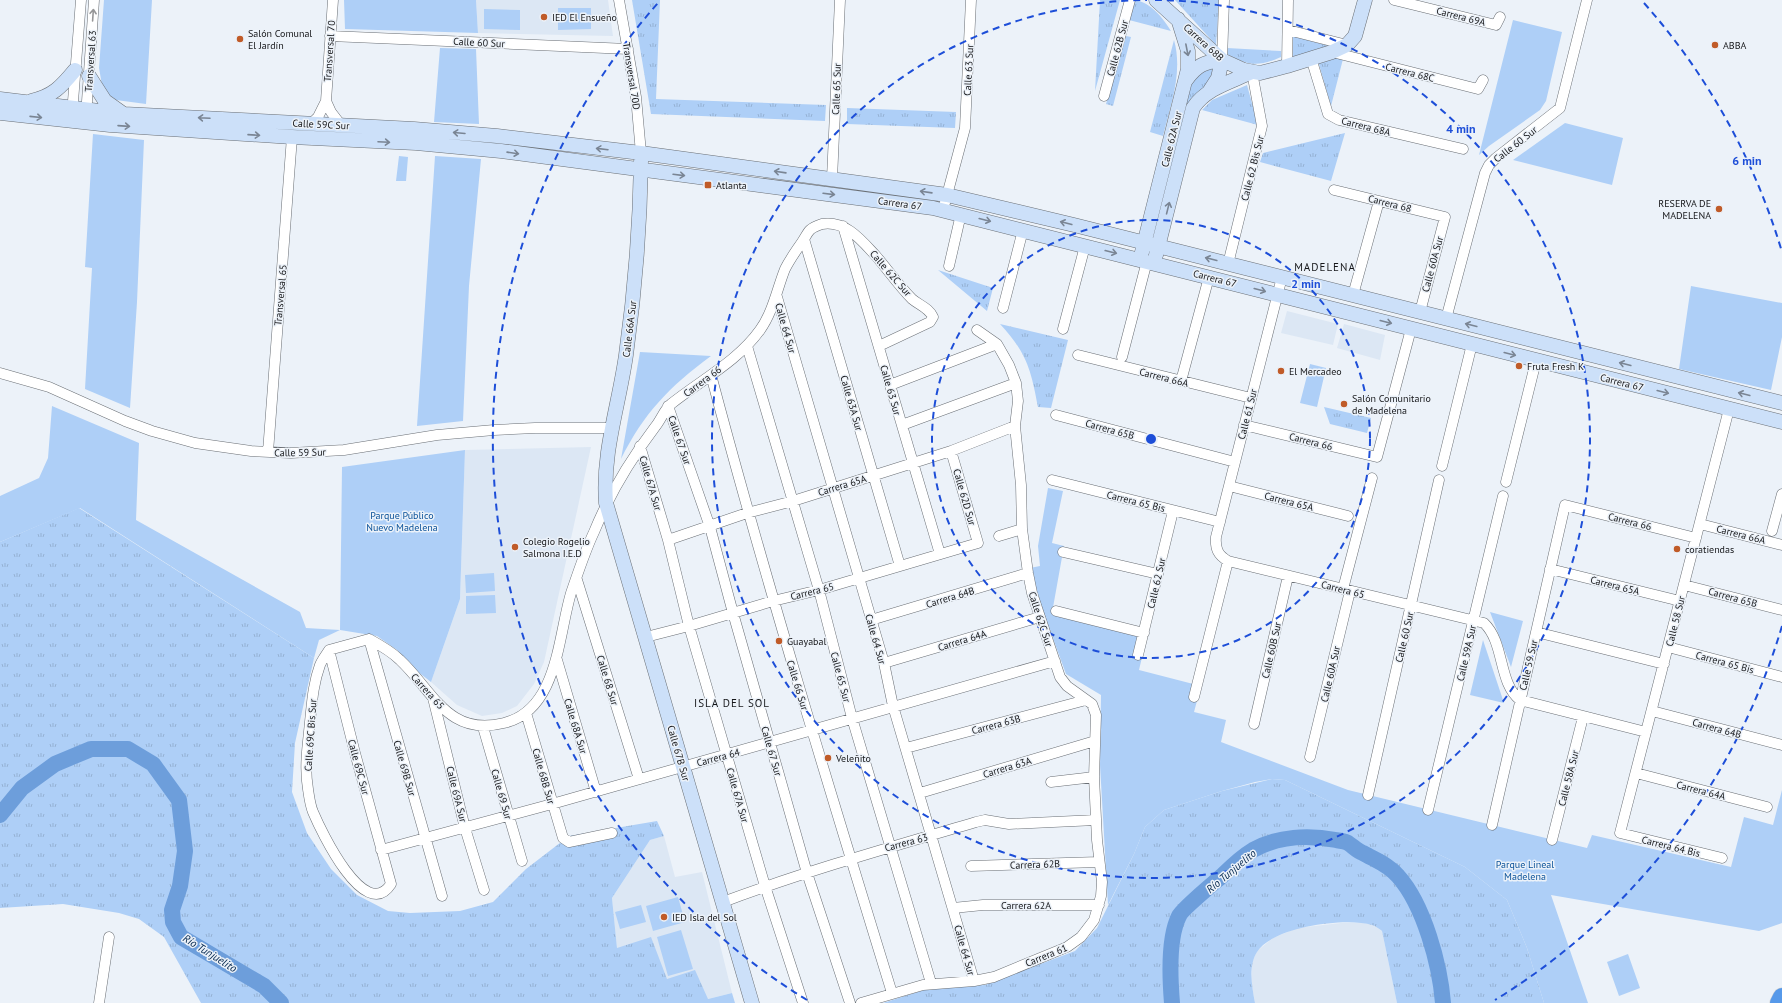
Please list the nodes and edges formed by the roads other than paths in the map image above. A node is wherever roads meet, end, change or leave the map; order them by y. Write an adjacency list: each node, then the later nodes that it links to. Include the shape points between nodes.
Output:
1 (80, 0): 24 (street, Transversal 63)
2 (94, 0): 26 (street, Transversal 63, one-way to 2)
3 (333, 0): 17 (street, Transversal 70)
4 (619, 0): 19 (street, Transversal 70D)
5 (840, 0): 43 (street, Calle 65 Sur)
6 (971, 0): 45 (street, Calle 63 Sur, via 966,114 961,145)
7 (1130, 0): 30 (street, Calle 62B Sur)
8 (1158, 0): 15 (street, Carrera 68B)
9 (1224, 0): 22 (street)
10 (1288, 0): 16 (street)
11 (1365, 0): 18 (street, via 1355,36)
12 (1394, 0): 14 (street, Carrera 69A, via 1496,24)
13 (1587, 0): 66 (street, Calle 60 Sur, via 1560,108 1496,158 1485,173)
14 (1500, 17)
15 (1178, 19): 22 (street, Carrera 68B); 28 (street, Calle 62A Sur, one-way to 28, via 1188,51)
16 (1288, 30): 18 (street); 23 (street)
17 (330, 36): 19 (street, Calle 60 Sur); 32 (street, Transversal 70)
18 (1347, 45): 20 (street, Carrera 68B)
19 (628, 49): 41 (street, Transversal 70D)
20 (1332, 52): 21 (street, Carrera 68B); 27 (street, Carrera 68C, via 1478,89)
21 (1311, 58): 23 (street, Carrera 68B); 40 (street, Carrera 68A, via 1328,114 1339,120)
22 (1222, 60): 25 (street, Carrera 68B); 28 (street, via 1200,65); 29 (street, via 1218,78)
23 (1287, 66): 25 (street, Carrera 68B, via 1266,72)
24 (75, 70): 33 (street, via 56,91); 36 (street, Transversal 63)
25 (1252, 72): 29 (street, Calle 62A Sur); 57 (street, Calle 62 Bis Sur, via 1262,126)
26 (89, 76): 35 (street, via 105,101); 36 (street, Transversal 63)
27 (1482, 80)
28 (1186, 81): 53 (street, Calle 62A Sur)
29 (1209, 92): 55 (street, Calle 62A Sur, one-way to 29, via 1190,115 1197,101)
30 (1104, 96)
31 (0, 99): 33 (street, Calle 59C Sur)
32 (326, 101): 37 (street, Transversal 70, via 318,117); 38 (street)
33 (24, 103): 36 (street, Calle 59C Sur)
34 (0, 113): 36 (street, Calle 59C Sur, one-way to 36)
35 (124, 114): 36 (street, Calle 59C Sur); 37 (street, Calle 59C Sur, one-way to 35)
36 (79, 115): 39 (street, Calle 59C Sur, one-way to 39)
37 (311, 124): 38 (street, Calle 59C Sur)
38 (341, 126): 41 (street, Calle 59C Sur, one-way to 38, via 497,136)
39 (292, 137): 42 (street, Calle 59C Sur, one-way to 42, via 449,146); 94 (street, Transversal 65)
40 (1463, 149)
41 (641, 153): 42 (street, Calle 66A Sur); 43 (street, Carrera 67, one-way to 41)
42 (641, 170): 47 (street, Carrera 67, one-way to 47); 91 (street, Calle 66A Sur, via 633,294 626,355)
43 (832, 179): 45 (street, Carrera 67, one-way to 43)
44 (1334, 190): 46 (street, Carrera 68)
45 (947, 195): 47 (street, Calle 63 Sur); 53 (street, Carrera 67, one-way to 45)
46 (1379, 201): 49 (street, Carrera 68); 62 (street)
47 (943, 210): 48 (street, Carrera 67)
48 (961, 214): 51 (street, Carrera 67, one-way to 51); 58 (street)
49 (1445, 217): 65 (street, Calle 60A Sur)
50 (843, 226): 52 (street, Carrera 66, via 828,223 819,225 809,230); 73 (street, Calle 63 Sur); 73 (street, Calle 62C Sur, via 867,247 912,298 931,312 933,317 930,322)
51 (1023, 230): 54 (street, Carrera 67); 64 (street)
52 (804, 239): 63 (street, Carrera 66, via 785,270); 98 (street, Calle 63A Sur)
53 (1144, 243): 55 (street, Carrera 67); 56 (street, Calle 62A Sur)
54 (1085, 246): 56 (street, Carrera 67, one-way to 56); 67 (street)
55 (1158, 246): 56 (street, Calle 62A Sur); 57 (street, Carrera 67, one-way to 55)
56 (1147, 261): 59 (street, Carrera 67); 75 (street, Calle 62A Sur)
57 (1228, 264): 60 (street, Carrera 67)
58 (949, 266)
59 (1209, 277): 61 (street, Carrera 67, one-way to 61); 79 (street)
60 (1282, 277): 61 (street, Calle 61 Sur); 62 (street, Carrera 67)
61 (1277, 295): 69 (street, Carrera 67, one-way to 69); 82 (street, Calle 61 Sur)
62 (1353, 295): 65 (street, Carrera 67)
63 (776, 297): 72 (street, Carrera 66, via 761,329); 104 (street, Calle 64 Sur)
64 (1003, 308)
65 (1423, 313): 66 (street, Carrera 67); 69 (street)
66 (1446, 319): 83 (street, Carrera 67, one-way to 66)
67 (1063, 329)
68 (977, 330): 70 (street, Calle 62C Sur)
69 (1416, 330): 71 (street, Carrera 67); 89 (street, Carrera 66, via 1377,457)
70 (997, 344): 80 (street, Calle 62C Sur); 81 (street)
71 (1472, 344): 76 (street, Carrera 67, one-way to 76); 97 (street)
72 (747, 346): 78 (street, Carrera 66); 107 (street, Calle 65 Sur)
73 (879, 346): 81 (street, Calle 63 Sur)
74 (1078, 355): 79 (street, Carrera 66A)
75 (1122, 357)
76 (1536, 360): 85 (street, Carrera 67, one-way to 85); 102 (street)
77 (0, 373): 94 (street, Calle 59 Sur, via 49,386 125,421 170,436 216,446)
78 (711, 375): 84 (street, Carrera 66); 111 (street, Calle 66 Sur)
79 (1181, 381): 82 (street, Carrera 66A)
80 (1016, 383): 88 (street); 90 (street, Calle 62C Sur)
81 (890, 385): 88 (street, Calle 63 Sur)
82 (1251, 398): 89 (street, Calle 61 Sur)
83 (1782, 403)
84 (668, 406): 92 (street, Carrera 66); 115 (street, Calle 67 Sur)
85 (1729, 409): 87 (street, Carrera 67); 114 (street, Calle 58 Sur)
86 (1056, 415): 95 (street, Carrera 65B)
87 (1782, 422)
88 (902, 425): 96 (street, Calle 63 Sur)
89 (1244, 425): 95 (street, Calle 61 Sur)
90 (1016, 426): 93 (street, Carrera 65A); 116 (street, Calle 62C Sur)
91 (612, 428): 94 (street, Calle 59 Sur, via 494,430 437,435 344,450); 108 (street, Calle 66A Sur, via 604,476)
92 (640, 446): 108 (street, Carrera 66); 120 (street, Calle 67A Sur)
93 (951, 451): 96 (street, Carrera 65A); 121 (street, Calle 62D Sur)
94 (268, 452)
95 (1235, 462): 103 (street, Calle 61 Sur)
96 (913, 463): 98 (street, Carrera 65A); 125 (street, Calle 63 Sur)
97 (1442, 466)
98 (874, 476): 104 (street, Carrera 65A); 127 (street, Calle 63A Sur)
99 (1372, 478): 136 (street, Calle 60A Sur)
100 (1052, 480): 110 (street, Carrera 65 Bis)
101 (1439, 480): 139 (street, Calle 60 Sur)
102 (1506, 482)
103 (1229, 486): 112 (street, Carrera 65A); 113 (street, Calle 61 Sur)
104 (833, 488): 107 (street, Carrera 65A); 132 (street, Calle 64 Sur)
105 (1782, 494): 117 (street)
106 (1503, 496): 145 (street, Calle 59A Sur)
107 (793, 501): 111 (street, Carrera 65A); 135 (street, Calle 65 Sur)
108 (606, 503): 133 (street, Carrera 66); 149 (street, Calle 67B Sur)
109 (1565, 505): 119 (street, Carrera 66); 128 (street, Calle 59 Sur)
110 (1173, 511): 113 (street, Carrera 65 Bis); 130 (street, Calle 62 Sur)
111 (747, 513): 115 (street, Carrera 65A); 137 (street, Calle 66 Sur)
112 (1348, 516)
113 (1220, 522): 123 (street, Calle 61 Sur)
114 (1700, 524): 119 (street, Calle 58 Sur); 122 (street, Carrera 66A)
115 (710, 526): 120 (street, Carrera 65A); 142 (street, Calle 67 Sur)
116 (1022, 529): 118 (street); 129 (street, Calle 62C Sur)
117 (1772, 531)
118 (999, 536)
119 (1696, 538): 134 (street, Calle 58 Sur)
120 (668, 540): 146 (street, Calle 67A Sur)
121 (978, 543): 125 (street, Carrera 65)
122 (1782, 545)
123 (1216, 550): 126 (street, Carrera 65)
124 (1063, 552): 130 (street)
125 (940, 554): 127 (street, Carrera 65)
126 (1228, 561): 131 (street, Carrera 65); 159 (street)
127 (900, 566): 132 (street, Carrera 65)
128 (1550, 569): 138 (street, Carrera 65A); 147 (street, Calle 59 Sur)
129 (1028, 574): 143 (street, Calle 62C Sur); 144 (street, Carrera 64B)
130 (1158, 574): 148 (street, Calle 62 Sur)
131 (1288, 576): 136 (street, Carrera 65); 168 (street, Calle 60B Sur)
132 (859, 578): 135 (street, Carrera 65); 144 (street, Calle 64 Sur)
133 (577, 580): 154 (street, Carrera 66, via 566,614); 181 (street, Calle 68 Sur)
134 (1684, 584): 138 (street, Calle 58 Sur); 140 (street, Carrera 65B)
135 (819, 590): 137 (street, Carrera 65); 167 (street, Calle 65 Sur)
136 (1346, 590): 139 (street, Carrera 65); 177 (street, Calle 60A Sur)
137 (773, 601): 142 (street, Carrera 65); 170 (street, Calle 66 Sur)
138 (1680, 601): 151 (street, Calle 58 Sur)
139 (1411, 606): 145 (street, Carrera 65); 185 (street, Calle 60 Sur)
140 (1782, 610)
141 (1056, 611): 148 (street)
142 (733, 613): 146 (street, Carrera 65); 173 (street, Calle 67 Sur)
143 (1040, 617): 155 (street, Calle 62C Sur); 156 (street, Carrera 64A)
144 (871, 620): 156 (street, Calle 64 Sur)
145 (1473, 620): 162 (street, Carrera 65, via 1484,623 1489,628 1511,691); 188 (street, Calle 59A Sur)
146 (689, 626): 149 (street, Carrera 65); 176 (street, Calle 67A Sur)
147 (1536, 632): 157 (street); 162 (street, Calle 59 Sur)
148 (1144, 633): 153 (street, Calle 62 Sur)
149 (646, 637): 178 (street, Calle 67B Sur)
150 (369, 639): 152 (street); 160 (street, Carrera 65, via 400,659); 196 (street, Calle 69B Sur)
151 (1668, 647): 157 (street, Calle 58 Sur); 158 (street, Carrera 65 Bis)
152 (329, 650): 199 (street, Calle 69C Sur); 206 (street, Calle 69C Bis Sur, via 321,663 314,687 306,766 313,811 339,862 359,887 377,893 387,889)
153 (1138, 655)
154 (557, 660): 165 (street, Carrera 65, via 544,690); 183 (street, Calle 68A Sur)
155 (1055, 661): 161 (street, Calle 62C Sur, via 1060,677 1067,686); 163 (street, Carrera 64)
156 (884, 663): 163 (street, Calle 64 Sur)
157 (1664, 664): 164 (street, Calle 58 Sur)
158 (1782, 677)
159 (1194, 697)
160 (433, 698): 169 (street, Carrera 65, via 448,713 460,720); 192 (street, Calle 69A Sur)
161 (1086, 700): 172 (street, Calle 62C Sur, via 1094,707 1096,715); 175 (street, Carrera 63B)
162 (1520, 700): 166 (street); 191 (street, Calle 59 Sur)
163 (893, 706): 167 (street, Carrera 64); 175 (street, Calle 64 Sur)
164 (1652, 711): 171 (street, Calle 58 Sur); 174 (street, Carrera 64B)
165 (526, 713): 169 (street, Carrera 65, via 506,723); 186 (street, Calle 68B Sur)
166 (1583, 716): 171 (street); 197 (street, Calle 58A Sur)
167 (852, 718): 170 (street, Carrera 64); 198 (street, Calle 65 Sur)
168 (1254, 724)
169 (483, 727): 189 (street, Calle 69 Sur)
170 (811, 729): 173 (street, Carrera 64); 200 (street, Calle 66 Sur)
171 (1646, 732): 179 (street, Calle 58 Sur)
172 (1095, 741): 180 (street, Calle 62C Sur); 184 (street, Carrera 63A)
173 (770, 743): 176 (street, Carrera 64); 205 (street, Calle 67 Sur)
174 (1782, 745)
175 (906, 748): 184 (street, Calle 64 Sur)
176 (727, 754): 178 (street, Carrera 64); 207 (street, Calle 67A Sur)
177 (1310, 757)
178 (683, 767): 181 (street, Carrera 64); 210 (street, Calle 67B Sur)
179 (1636, 773): 187 (street, Carrera 64A); 194 (street, Calle 58 Sur)
180 (1094, 777): 182 (street); 190 (street, Calle 62C Sur)
181 (639, 779): 183 (street, Carrera 64)
182 (1051, 782)
183 (596, 792): 186 (street, Carrera 64)
184 (920, 793): 195 (street, Calle 64 Sur)
185 (1368, 794)
186 (552, 804): 189 (street, Carrera 64); 193 (street, Calle 68B Sur, via 563,838 569,842)
187 (1767, 806)
188 (1428, 810)
189 (509, 816): 192 (street, Carrera 64); 202 (street, Calle 69 Sur)
190 (1096, 820): 195 (street, Carrera 63, via 1009,824 985,820); 203 (street, Calle 62C Sur)
191 (1492, 825)
192 (465, 828): 196 (street, Carrera 64); 208 (street, Calle 69A Sur)
193 (612, 833)
194 (1620, 833): 201 (street, Carrera 64 Bis)
195 (930, 836): 198 (street, Carrera 63); 212 (street, Calle 64 Sur)
196 (425, 838): 199 (street, Carrera 64); 209 (street, Calle 69B Sur)
197 (1552, 840)
198 (890, 847): 200 (street, Carrera 63); 215 (street, Calle 65 Sur)
199 (381, 850): 206 (street, Calle 69C Sur)
200 (851, 858): 205 (street, Carrera 63); 216 (street, Calle 66 Sur)
201 (1722, 858)
202 (522, 861)
203 (1099, 862): 204 (street, Carrera 62B); 211 (street, Calle 62C Sur, via 1102,882)
204 (971, 866)
205 (807, 873): 207 (street, Carrera 63); 221 (street, Calle 67 Sur)
206 (390, 884)
207 (765, 886): 210 (street, Carrera 63); 220 (street, Calle 67A Sur)
208 (484, 890)
209 (442, 896)
210 (723, 902): 219 (street, Calle 67B Sur)
211 (1099, 905): 212 (street, Carrera 62A, via 983,905); 214 (street, Carrera 61, via 1088,929 1075,942 994,977)
212 (953, 908): 214 (street, Calle 64 Sur)
213 (109, 937): 218 (street)
214 (974, 981): 215 (street, Carrera 61)
215 (930, 984): 216 (street, Carrera 61)
216 (892, 993): 222 (street, Carrera 61)
217 (1782, 997): 223 (highway)
218 (99, 1003)
219 (752, 1003)
220 (803, 1003)
221 (850, 1003)
222 (861, 1003)
223 (1779, 1003)

